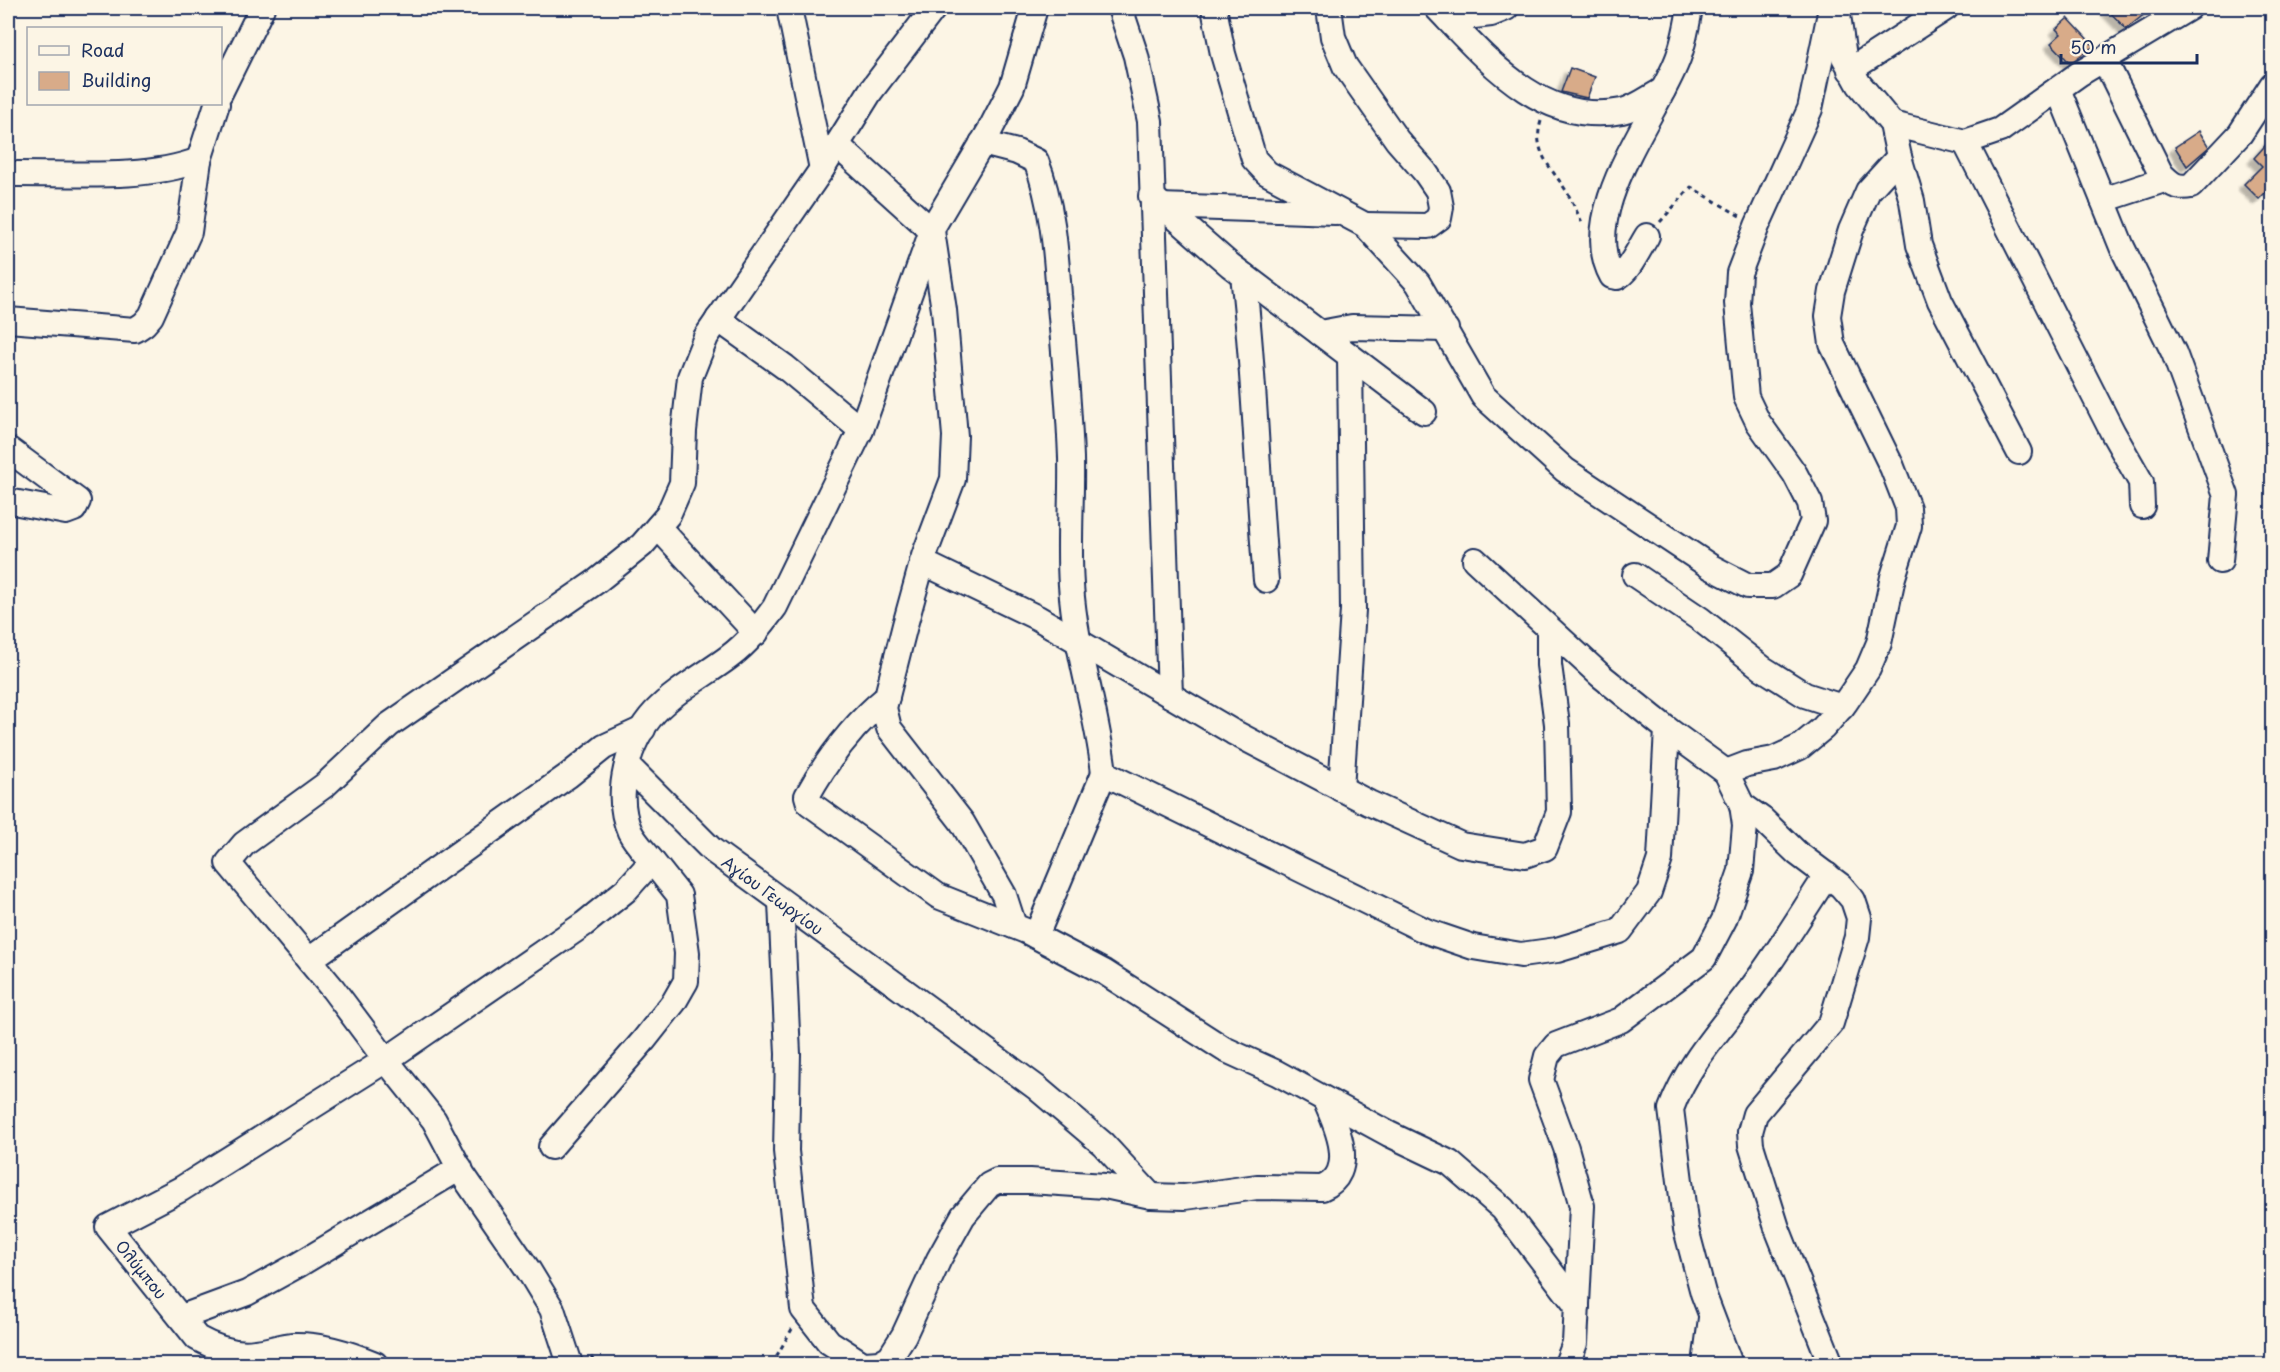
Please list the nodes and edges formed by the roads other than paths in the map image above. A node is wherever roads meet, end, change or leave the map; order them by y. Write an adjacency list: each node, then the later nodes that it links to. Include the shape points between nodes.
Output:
1 (262, 8): 18 (street)
2 (789, 8): 28 (street)
3 (934, 8): 25 (street, via 870,92)
4 (1035, 8): 24 (street, via 1012,87)
5 (1120, 8): 32 (street, via 1137,56 1150,121)
6 (1214, 8): 33 (street, via 1223,54 1254,159 1267,173)
7 (1329, 8): 34 (street, via 1333,38 1345,66 1397,140 1425,171 1438,191 1441,207 1439,218 1428,226)
8 (1506, 8): 14 (street, via 1491,14)
9 (1690, 8): 20 (street, via 1678,60)
10 (1831, 8): 40 (street, via 1810,110 1739,273 1737,303 1746,397 1758,422 1795,474 1810,503 1813,521 1789,574 1773,586 1748,586 1712,567 1565,470 1483,396)
11 (1837, 8): 16 (street, via 1844,57)
12 (1946, 8): 16 (street)
13 (2189, 8): 15 (street)
14 (1442, 13): 20 (street, via 1516,86 1559,108 1597,114 1624,110)
15 (2104, 59): 17 (street, via 2161,174 2173,186 2182,188 2191,186 2240,134); 19 (street)
16 (1850, 70): 22 (street)
17 (2272, 85)
18 (222, 89)
19 (2058, 89): 23 (street, via 2000,130); 31 (street)
20 (1663, 90): 36 (street, via 1613,189 1604,242 1605,263 1612,276 1626,272)
21 (217, 105): 27 (street)
22 (1892, 124): 23 (street); 26 (street)
23 (1965, 142): 48 (street, via 2141,482)
24 (982, 143): 35 (street); 57 (street, via 1036,161 1041,174 1056,260 1063,338 1071,460 1069,552)
25 (837, 145): 28 (street); 35 (street)
26 (1899, 158): 46 (street, via 1912,201 1918,245 1940,301); 60 (street, via 1868,191 1832,291 1828,316 1832,344 1892,467 1908,508 1909,526 1874,659)
27 (199, 160): 29 (street, via 141,172); 39 (street, via 189,232 144,324 135,330)
28 (822, 169): 38 (street)
29 (8, 174)
30 (2162, 181): 31 (street)
31 (2103, 200): 51 (street, via 2174,353 2226,495)
32 (1156, 201): 33 (street); 37 (street); 58 (street)
33 (1343, 212): 34 (street)
34 (1365, 225): 40 (street, via 1418,283)
35 (932, 231): 44 (street); 52 (street, via 945,310 955,436 953,479)
36 (1647, 236)
37 (1243, 275): 41 (street); 54 (street, via 1253,360)
38 (718, 319): 44 (street, via 785,367); 49 (street, via 690,377 682,483 668,515)
39 (8, 320)
40 (1446, 329): 41 (street, via 1352,327)
41 (1320, 333): 42 (street)
42 (1350, 357): 43 (street); 66 (street, via 1353,610)
43 (1424, 412)
44 (861, 430): 56 (street, via 775,607)
45 (8, 449): 47 (street, via 78,501 74,510 66,512)
46 (2019, 452)
47 (8, 501)
48 (2142, 506)
49 (658, 526): 56 (street); 72 (street, via 642,545 597,581 389,725 325,785 244,844 228,863)
50 (1475, 560): 55 (street)
51 (2220, 561)
52 (922, 562): 57 (street); 59 (street)
53 (1635, 575): 60 (street, via 1762,668 1805,695)
54 (1266, 580)
55 (1550, 630): 62 (street); 66 (street, via 1559,812 1545,848 1525,855 1461,845)
56 (756, 633): 61 (street, via 664,705)
57 (1077, 641): 58 (street); 64 (street, via 1095,711)
58 (1170, 695): 66 (street)
59 (887, 697): 71 (street, via 884,708 889,728 962,822); 71 (street, via 864,716 832,757 807,796 809,803 938,896)
60 (1842, 707): 65 (street, via 1800,747 1774,759)
61 (643, 729): 63 (street); 72 (street, via 604,747)
62 (1667, 729): 64 (street, via 1660,859 1649,892 1620,931 1557,950 1521,955 1473,947 1426,931); 65 (street)
63 (627, 765): 68 (street, via 624,811 631,832); 70 (street, Αγίου Γεωργίου, via 712,850)
64 (1104, 772): 71 (street)
65 (1726, 772): 67 (street)
66 (1341, 789)
67 (1742, 805): 69 (street); 78 (street, via 1745,825 1741,871 1724,920 1704,958 1621,1020 1556,1045 1547,1056 1541,1080 1582,1206)
68 (652, 861): 73 (street, via 626,890 584,924); 75 (street, via 679,895 687,953 686,981 644,1040)
69 (1827, 875): 79 (street, via 1762,974 1690,1072 1671,1109 1686,1229); 87 (street, via 1853,900 1858,918 1849,967 1831,1023 1755,1114 1750,1132 1777,1228)
70 (781, 902): 77 (street, Αγίου Γεωργίου, via 1037,1089 1104,1144); 83 (street, via 788,1054 786,1151 803,1309 829,1342)
71 (1025, 931): 74 (street, via 1104,972 1224,1049)
72 (309, 960): 73 (street)
73 (386, 1060): 76 (street, via 434,1120); 80 (street, Ολύμπου, via 181,1189 108,1227)
74 (1325, 1100): 77 (street, via 1341,1148 1340,1174 1331,1184 1322,1188 1257,1187 1185,1197); 78 (street, via 1450,1163 1503,1209)
75 (551, 1147)
76 (460, 1168): 80 (street, via 247,1293); 82 (street, via 552,1309)
77 (1151, 1196): 83 (street, via 1105,1186 1030,1181 997,1181 989,1185 963,1216 890,1357)
78 (1577, 1306): 84 (street, via 1575,1343)
79 (1711, 1316): 85 (street); 86 (street)
80 (182, 1317): 81 (street, via 197,1338 217,1349 253,1353 292,1345 314,1347 346,1352)
81 (375, 1365)
82 (570, 1365)
83 (864, 1365)
84 (1567, 1365)
85 (1705, 1365)
86 (1730, 1365)
87 (1831, 1365)

